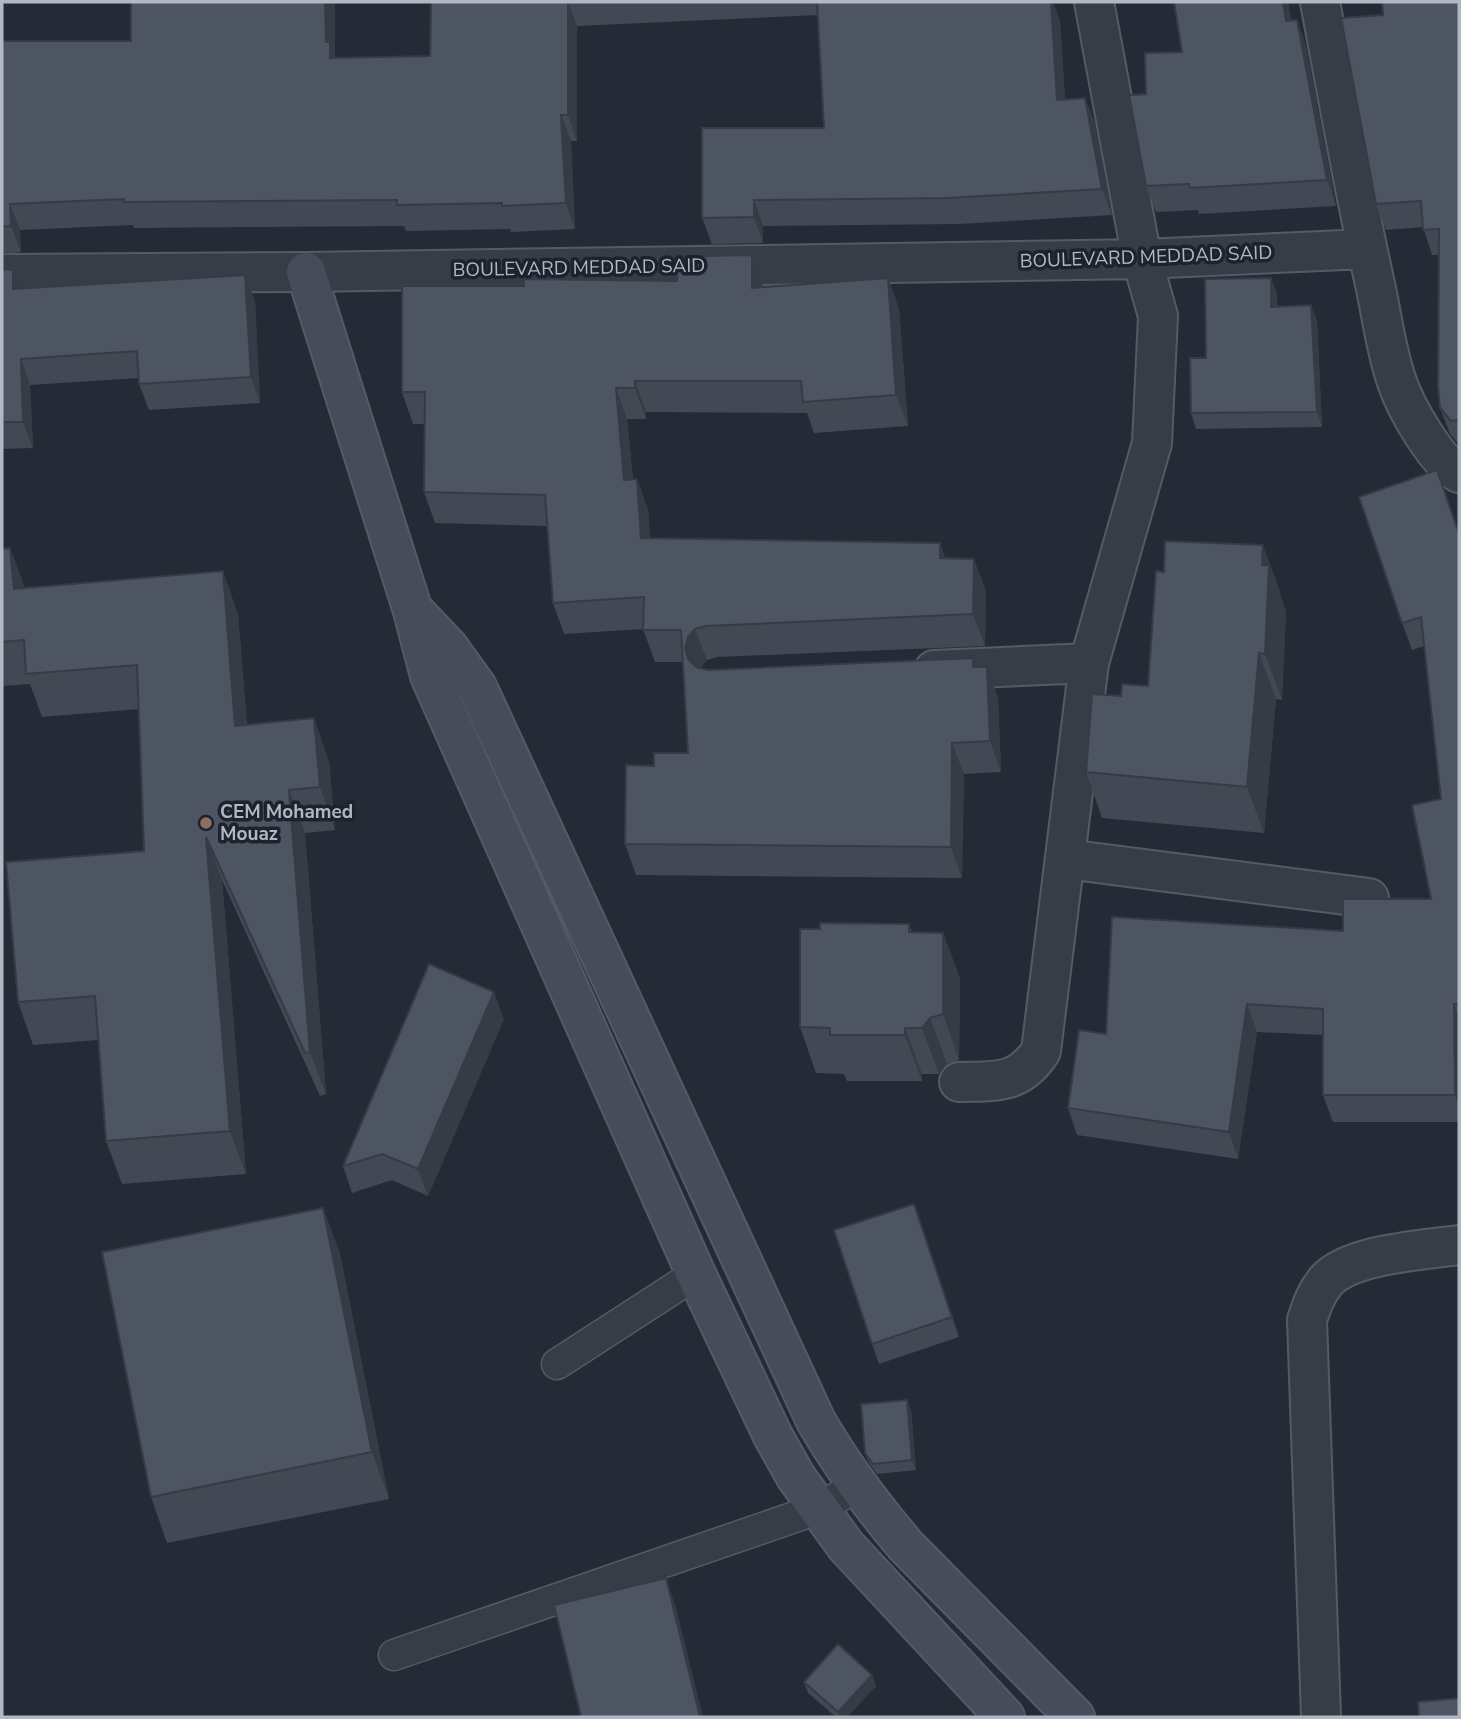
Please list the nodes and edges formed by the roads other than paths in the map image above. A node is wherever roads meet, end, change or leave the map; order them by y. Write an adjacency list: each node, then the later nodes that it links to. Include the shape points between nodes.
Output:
1 (1094, 2): 4 (street)
2 (1320, 2): 3 (street)
3 (1367, 249): 4 (street, BOULEVARD MEDDAD SAID); 7 (street, via 1397,382 1411,415)
4 (1142, 259): 5 (street, BOULEVARD MEDDAD SAID); 9 (street, via 1158,316 1152,443)
5 (306, 272): 6 (street, BOULEVARD MEDDAD SAID); 8 (street)
6 (2, 274)
7 (1459, 473)
8 (413, 611): 15 (street, via 430,676); 17 (street, via 449,648 477,687 816,1421)
9 (1089, 663): 10 (street); 11 (street)
10 (897, 671)
11 (1066, 859): 12 (street); 13 (street, via 1041,1051 1018,1075)
12 (1369, 898)
13 (959, 1082)
14 (1459, 1245): 22 (street, via 1345,1266 1327,1279 1307,1320)
15 (696, 1274): 16 (lane); 18 (street, via 773,1436)
16 (557, 1364)
17 (857, 1486): 18 (lane); 21 (street, via 906,1546)
18 (818, 1510): 19 (lane); 20 (street, via 871,1576)
19 (394, 1655)
20 (1005, 1717)
21 (1074, 1717)
22 (1321, 1717)

